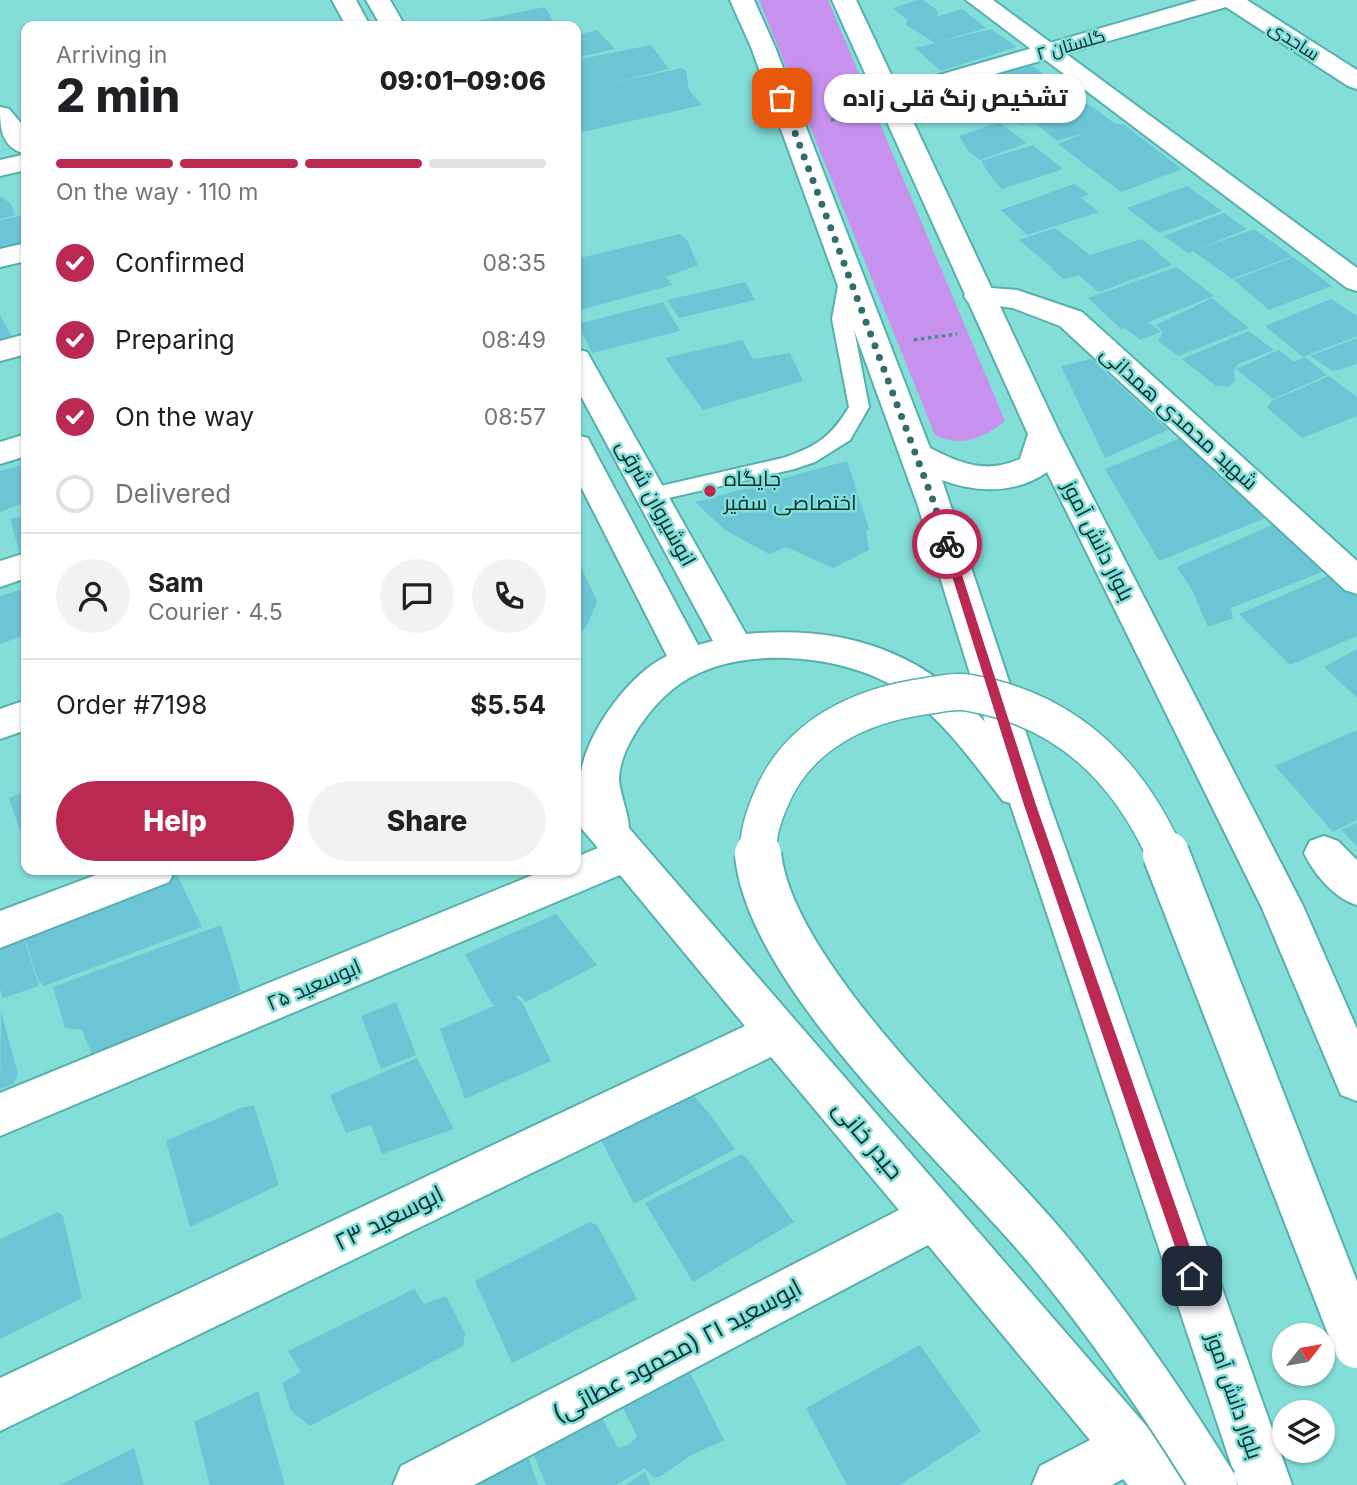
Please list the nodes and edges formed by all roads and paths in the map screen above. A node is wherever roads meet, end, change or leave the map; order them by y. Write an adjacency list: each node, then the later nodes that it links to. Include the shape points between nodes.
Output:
1 (344, 0): 8 (street)
2 (378, 0): 9 (street)
3 (742, 0): 14 (street, بلوار دانش آموز)
4 (844, 0): 12 (street, بلوار دانش آموز)
5 (978, 0): 10 (street)
6 (1224, 0): 10 (street, گلستان ۲)
7 (1231, 0): 11 (street, ساجدی)
8 (355, 21)
9 (390, 21)
10 (1048, 51): 12 (street, گلستان ۲); 21 (street)
11 (1357, 81)
12 (906, 102): 14 (path); 22 (street, بلوار دانش آموز)
13 (0, 115): 15 (street)
14 (792, 124): 20 (street, بلوار دانش آموز)
15 (21, 140)
16 (21, 163): 17 (street)
17 (0, 168)
18 (21, 253): 19 (street)
19 (0, 258)
20 (849, 275): 25 (street, بلوار دانش آموز); 33 (lane, via 842,318 859,407 843,435 787,464)
21 (1357, 282)
22 (979, 296): 23 (street, بلوار دانش آموز); 36 (street, شهید محمدی همدانی, via 1017,299 1071,319)
23 (995, 329): 25 (path); 28 (street, بلوار دانش آموز)
24 (21, 345): 26 (street)
25 (874, 345): 31 (street, بلوار دانش آموز)
26 (0, 351)
27 (581, 368): 33 (street, انوشیروان شرقی)
28 (1044, 434): 31 (street, via 1034,466 1018,475 978,481 952,474); 51 (street, بلوار دانش آموز, via 1282,906)
29 (21, 447): 30 (street)
30 (0, 453)
31 (916, 455): 42 (street, بلوار دانش آموز)
32 (581, 456): 38 (street, انوشیروان شرقی)
33 (651, 495): 37 (street, انوشیروان شرقی)
34 (21, 567): 35 (street)
35 (0, 574)
36 (1357, 581)
37 (735, 648): 38 (street); 42 (street, via 790,644 852,653 903,673 954,712)
38 (688, 661): 43 (street, via 630,710 609,744 600,776)
39 (21, 717): 40 (street)
40 (0, 724)
41 (581, 800): 43 (street, حیدر خانی)
42 (1030, 805): 61 (street, بلوار دانش آموز)
43 (619, 845): 45 (street, ابوسعید ۲۵); 50 (street, حیدر خانی)
44 (1324, 853): 48 (street)
45 (581, 862)
46 (142, 875): 49 (street)
47 (550, 875): 52 (street, ابوسعید ۲۵)
48 (1357, 887)
49 (0, 930)
50 (777, 1032): 53 (street, حیدر خانی); 55 (street, ابوسعید ۲۳)
51 (1357, 1080)
52 (0, 1115)
53 (934, 1217): 56 (street, حیدر خانی); 57 (street, ابوسعید ۲۱ (محمود عطائی))
54 (1357, 1345): 60 (street, bridge, via 1241,1038 1158,840 1126,784 1091,747 1059,726 1027,709 962,692 901,698 873,706 846,716 802,749 769,802 758,856 770,899 792,945 856,1037 1023,1221 1095,1308)
55 (0, 1405)
56 (1130, 1447): 58 (street); 59 (street, حیدر خانی)
57 (420, 1485)
58 (1059, 1485)
59 (1162, 1485)
60 (1214, 1485)
61 (1265, 1485)

